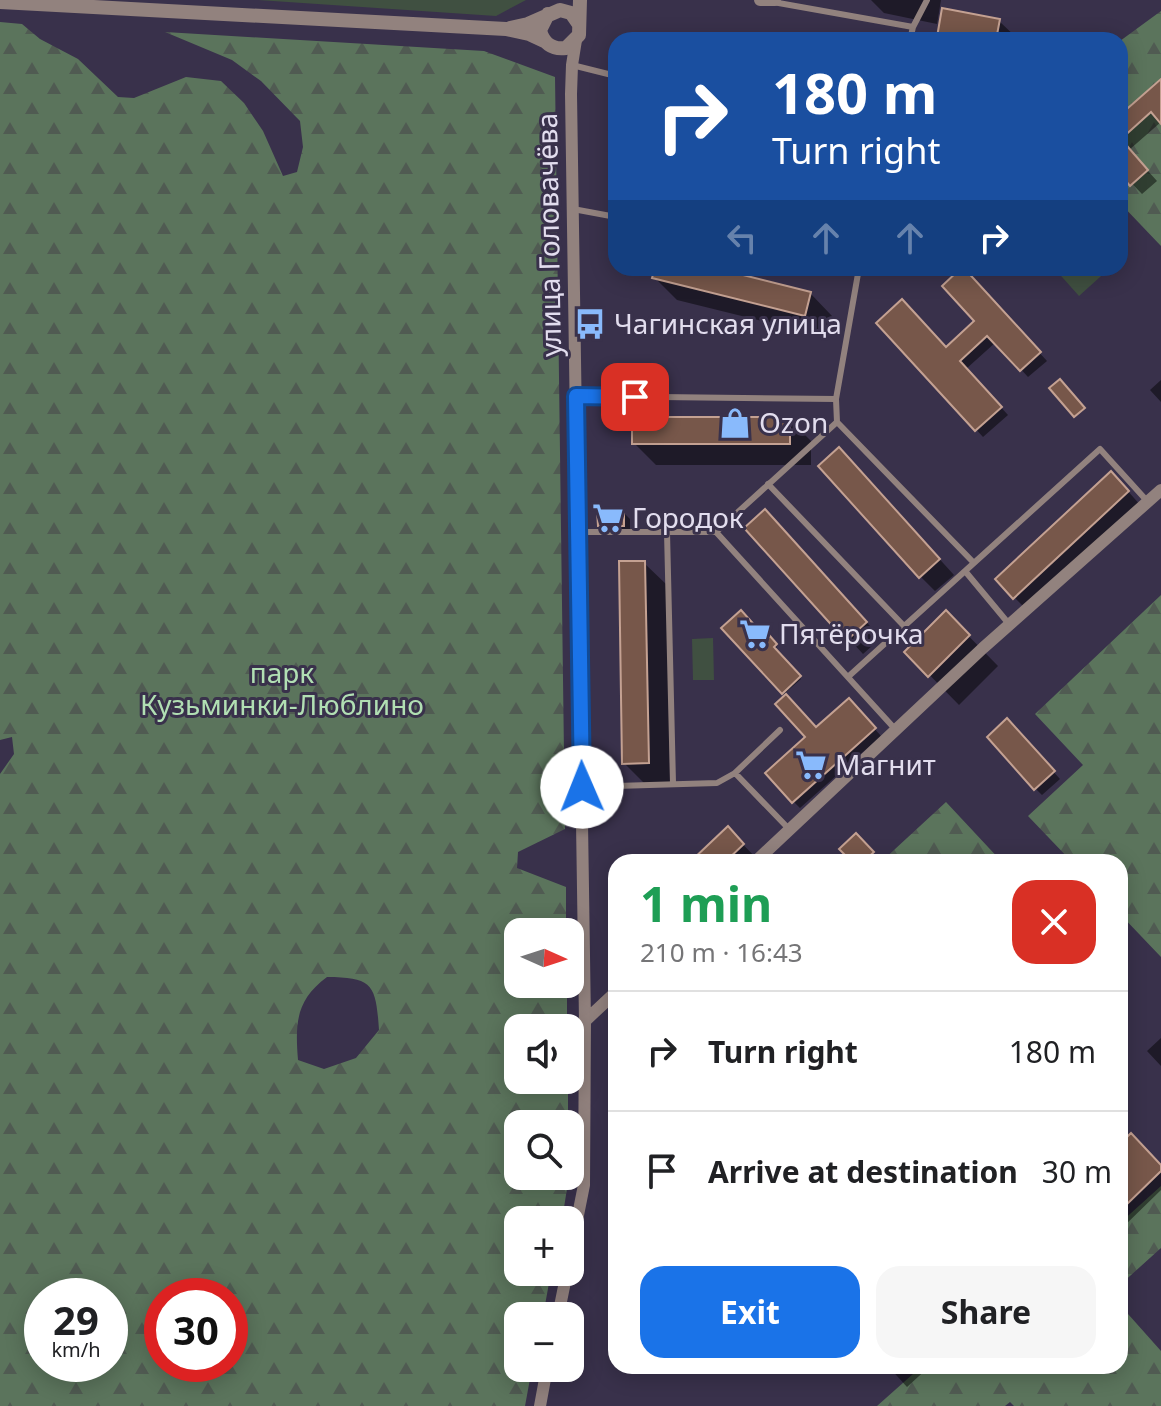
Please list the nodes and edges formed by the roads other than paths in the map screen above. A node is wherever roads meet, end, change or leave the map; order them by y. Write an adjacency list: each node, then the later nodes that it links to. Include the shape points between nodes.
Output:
1 (567, 0): 6 (street)
2 (580, 0): 7 (street)
3 (927, 0): 8 (lane)
4 (769, 1): 8 (lane)
5 (0, 2): 9 (street)
6 (551, 12): 7 (street, via 571,13); 9 (street); 12 (street, via 540,30)
7 (578, 23): 11 (street)
8 (913, 27): 10 (lane)
9 (506, 29): 12 (street)
10 (912, 32)
11 (576, 40): 12 (street, via 560,49); 13 (street, улица Головачёва)
12 (546, 43): 13 (street, улица Головачёва)
13 (571, 71): 14 (lane); 15 (street, улица Головачёва)
14 (608, 75)
15 (573, 209): 16 (lane); 18 (street, улица Головачёва)
16 (608, 216)
17 (858, 276): 19 (lane)
18 (576, 396): 19 (lane); 24 (street, улица Головачёва)
19 (836, 399): 20 (lane)
20 (837, 422): 21 (lane); 27 (lane)
21 (768, 484): 26 (lane); 30 (lane)
22 (1161, 490): 23 (street)
23 (1148, 502): 27 (lane, via 1100,449); 29 (street)
24 (578, 532): 25 (lane); 36 (street, улица Головачёва)
25 (667, 532): 26 (lane); 35 (lane)
26 (716, 532): 31 (lane)
27 (974, 563): 28 (lane)
28 (965, 571): 29 (lane); 30 (lane)
29 (1009, 624): 33 (street)
30 (904, 626): 31 (lane)
31 (849, 676): 33 (lane)
32 (780, 730): 34 (lane)
33 (896, 730): 37 (street)
34 (735, 773): 35 (lane, via 717,783); 37 (lane)
35 (673, 783): 36 (lane)
36 (582, 787): 40 (street, улица Головачёва)
37 (789, 829): 38 (street)
38 (763, 854)
39 (608, 999): 40 (street)
40 (585, 1021): 41 (street, улица Головачёва)
41 (580, 1206)
42 (544, 1382): 43 (street)
43 (540, 1406)

